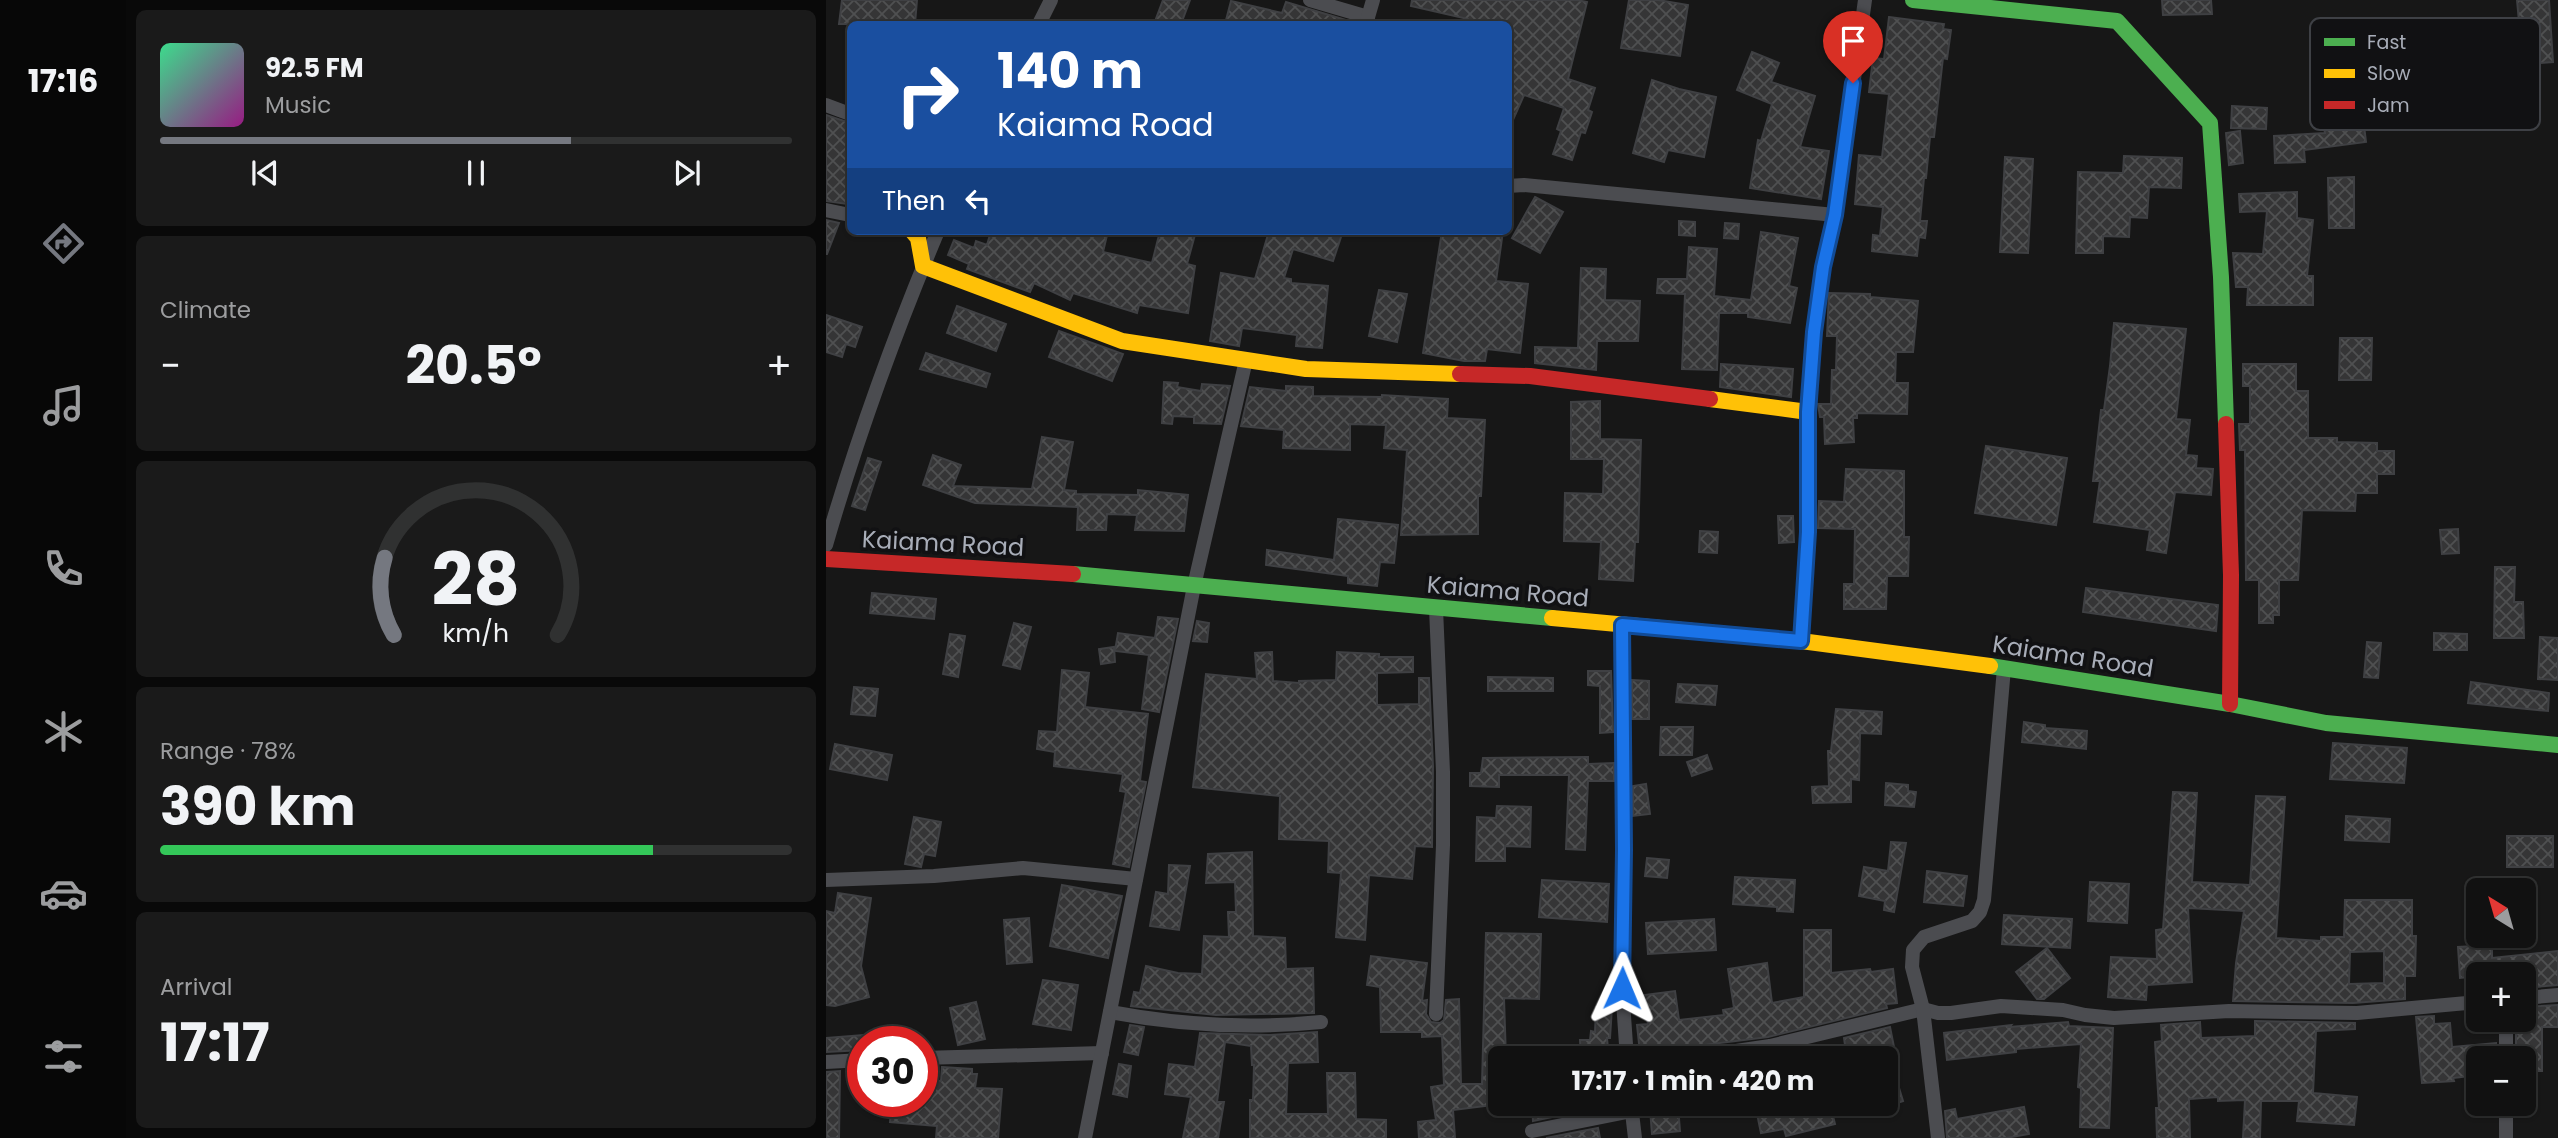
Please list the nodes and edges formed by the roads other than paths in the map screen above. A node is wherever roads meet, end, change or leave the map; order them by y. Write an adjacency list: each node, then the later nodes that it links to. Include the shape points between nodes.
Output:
1 (1051, 0): 7 (street)
2 (1310, 0): 8 (street)
3 (1373, 0): 8 (street)
4 (1865, 0): 14 (street)
5 (1913, 0): 6 (main road)
6 (1958, 2): 27 (main road, via 2117,21 2210,123 2231,575)
7 (1040, 21)
8 (1367, 21)
9 (826, 105): 10 (street)
10 (847, 113)
11 (1512, 186): 14 (street)
12 (826, 210): 13 (street)
13 (847, 214)
14 (1835, 215): 19 (street, via 1814,332)
15 (915, 235): 17 (main road)
16 (935, 235): 17 (street)
17 (923, 266): 18 (main road, via 1122,341); 20 (street)
18 (1246, 360): 19 (main road, via 1306,369 1530,376); 22 (street)
19 (1808, 412): 25 (street, via 1808,532)
20 (826, 545)
21 (826, 559): 22 (main road, Kaiama Road, via 1052,572)
22 (1194, 586): 23 (main road, Kaiama Road); 29 (street)
23 (1437, 608): 24 (main road, Kaiama Road); 36 (street, via 1443,845)
24 (1622, 625): 25 (main road, Kaiama Road); 38 (street, via 1622,988)
25 (1801, 641): 26 (main road, Kaiama Road)
26 (2004, 668): 27 (main road, Kaiama Road); 34 (street, via 1984,900 1972,921 1924,937 1913,950 1912,967)
27 (2230, 704): 28 (main road, Kaiama Road, via 2326,723)
28 (2558, 745)
29 (1136, 879): 30 (street, via 1023,868); 35 (street)
30 (826, 880)
31 (2558, 995): 32 (street)
32 (2536, 997)
33 (2466, 1003): 34 (street, via 2357,1013 2229,1011 2114,1018 2001,1006 1951,1013)
34 (1923, 1009): 39 (street); 50 (street)
35 (1110, 1012): 37 (street, via 1261,1027); 40 (street)
36 (1436, 1014)
37 (1321, 1022)
38 (1626, 1046)
39 (1770, 1046)
40 (1102, 1053): 41 (street); 48 (street)
41 (938, 1058)
42 (847, 1061): 43 (street)
43 (826, 1062)
44 (1597, 1116): 47 (street)
45 (1632, 1116): 49 (street)
46 (2506, 1116): 51 (street)
47 (1532, 1131)
48 (1085, 1138)
49 (1635, 1138)
50 (1938, 1138)
51 (2506, 1138)

